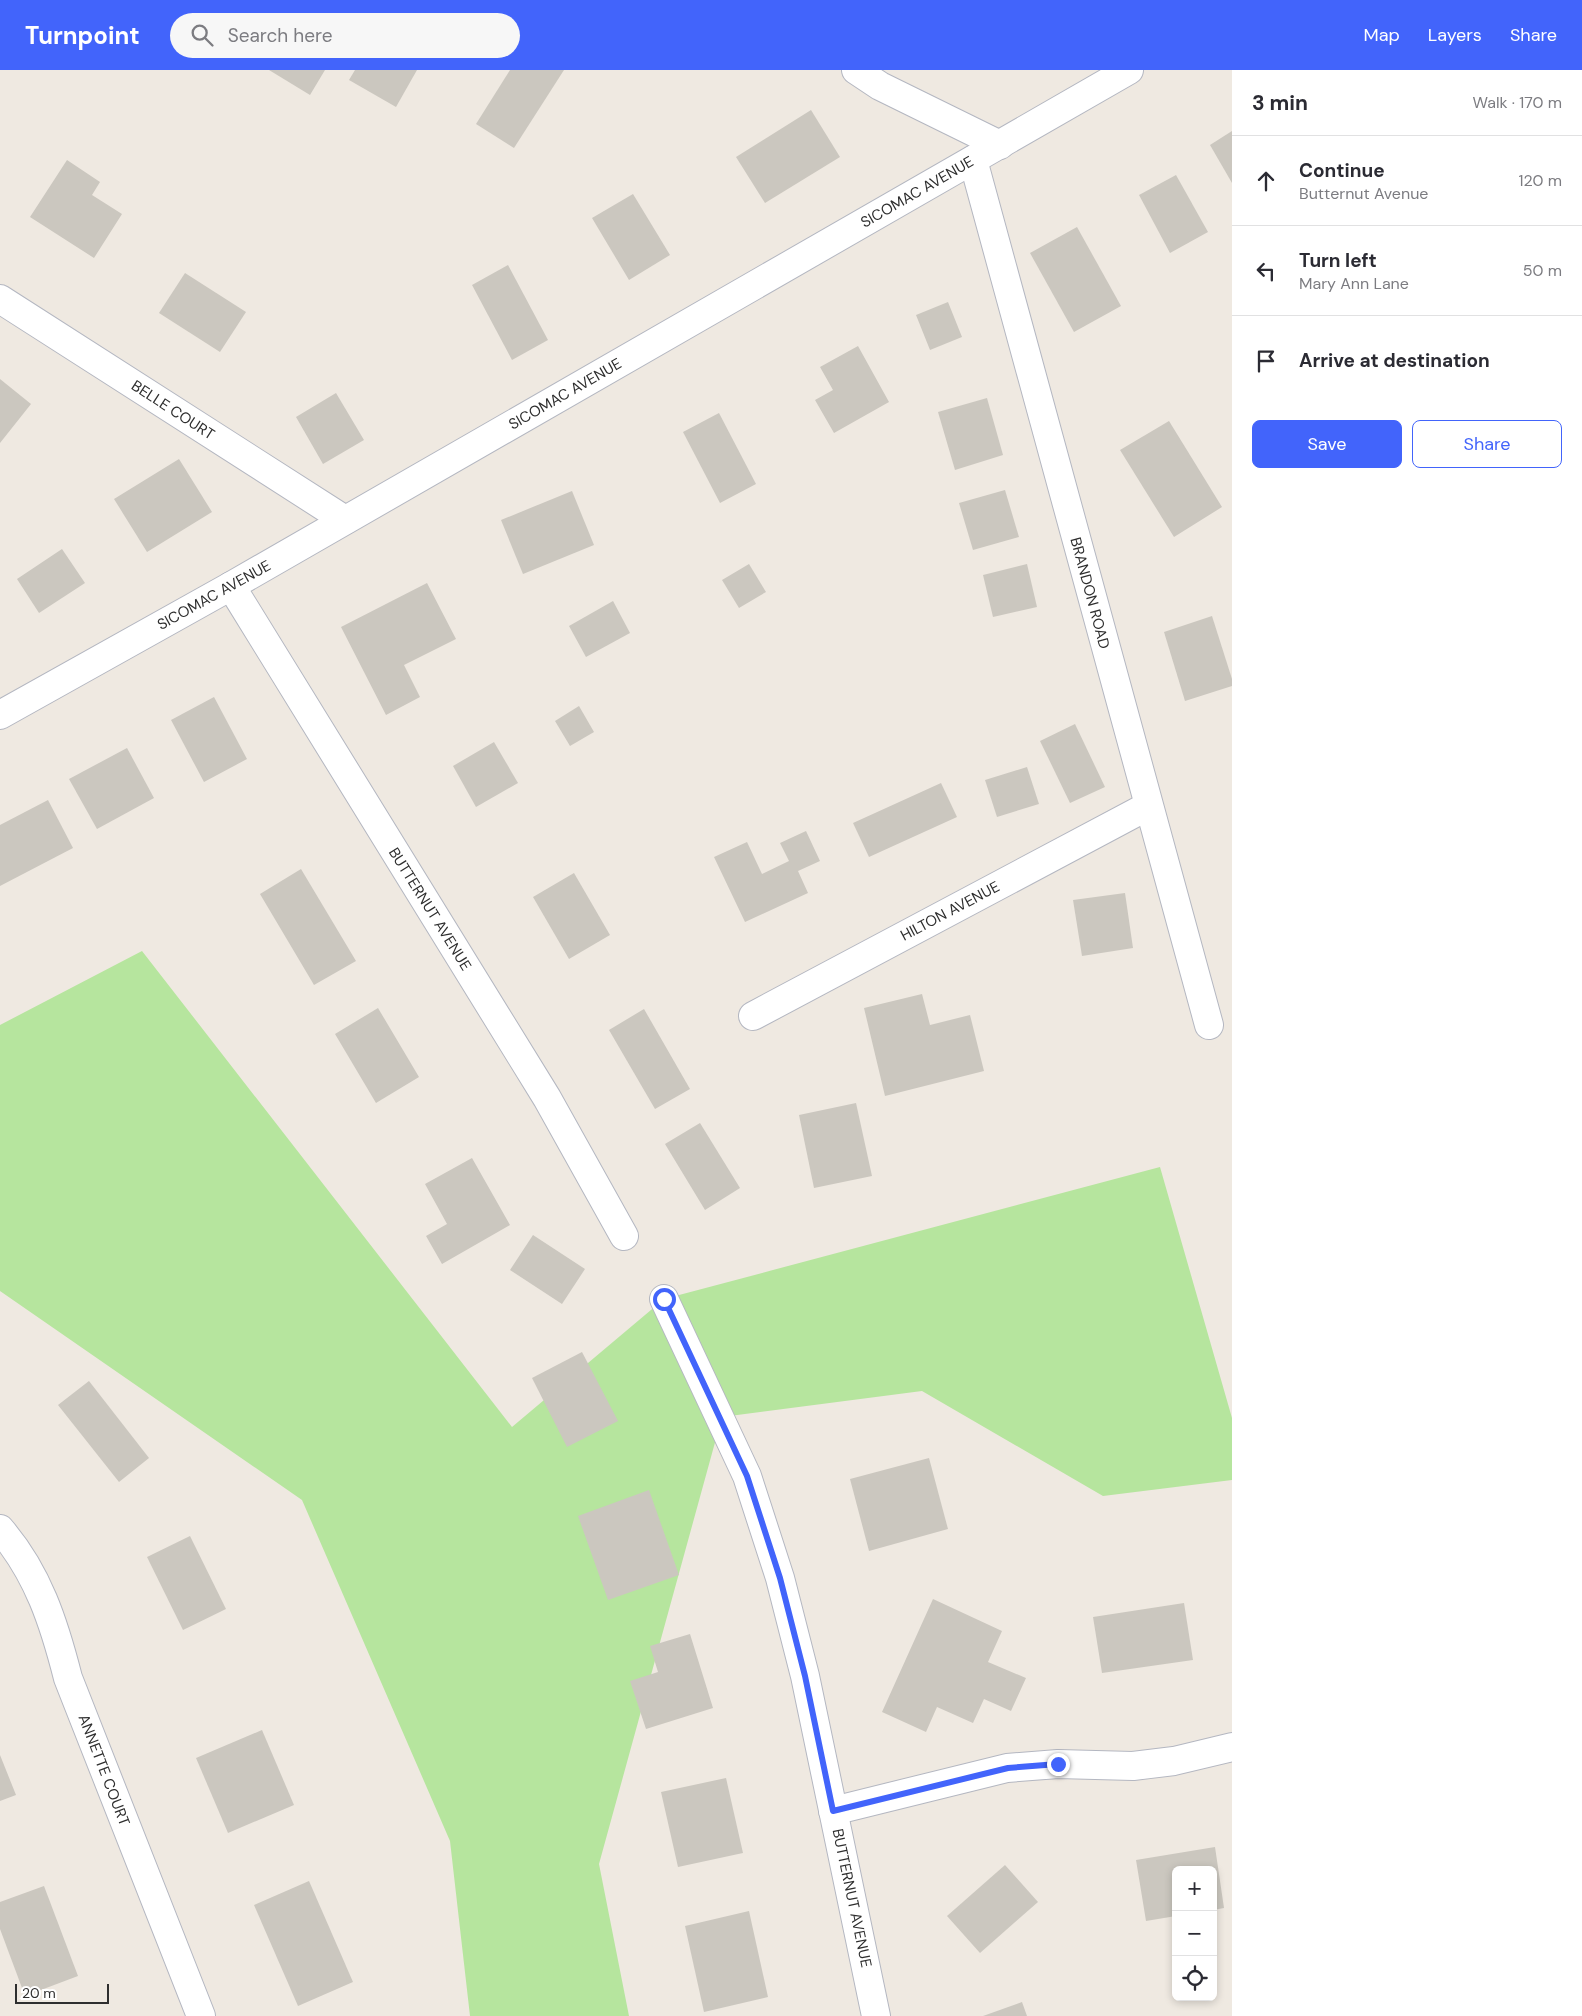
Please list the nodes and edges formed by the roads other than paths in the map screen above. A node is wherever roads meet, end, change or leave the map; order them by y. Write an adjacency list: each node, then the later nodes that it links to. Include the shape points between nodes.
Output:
1 (856, 70): 3 (street, via 880,86)
2 (1129, 70): 3 (street, SICOMAC AVENUE)
3 (1000, 144): 4 (street, SICOMAC AVENUE)
4 (973, 160): 6 (street, SICOMAC AVENUE); 9 (street, BRANDON ROAD)
5 (0, 300): 6 (street, BELLE COURT)
6 (345, 520): 7 (street, SICOMAC AVENUE)
7 (231, 586): 8 (street, SICOMAC AVENUE); 12 (street, BUTTERNUT AVENUE, via 547,1098)
8 (0, 715)
9 (1148, 806): 10 (street, HILTON AVENUE); 11 (street, BRANDON ROAD)
10 (753, 1016)
11 (1209, 1025)
12 (624, 1236)
13 (664, 1299): 16 (street, BUTTERNUT AVENUE, via 747,1476 780,1578 805,1676)
14 (0, 1529): 17 (street, ANNETTE COURT, via 34,1580 55,1627 68,1678)
15 (1232, 1747): 16 (street, via 1174,1761 1132,1766 1058,1764 1008,1768)
16 (833, 1811): 18 (street, BUTTERNUT AVENUE)
17 (201, 2016)
18 (876, 2016)

